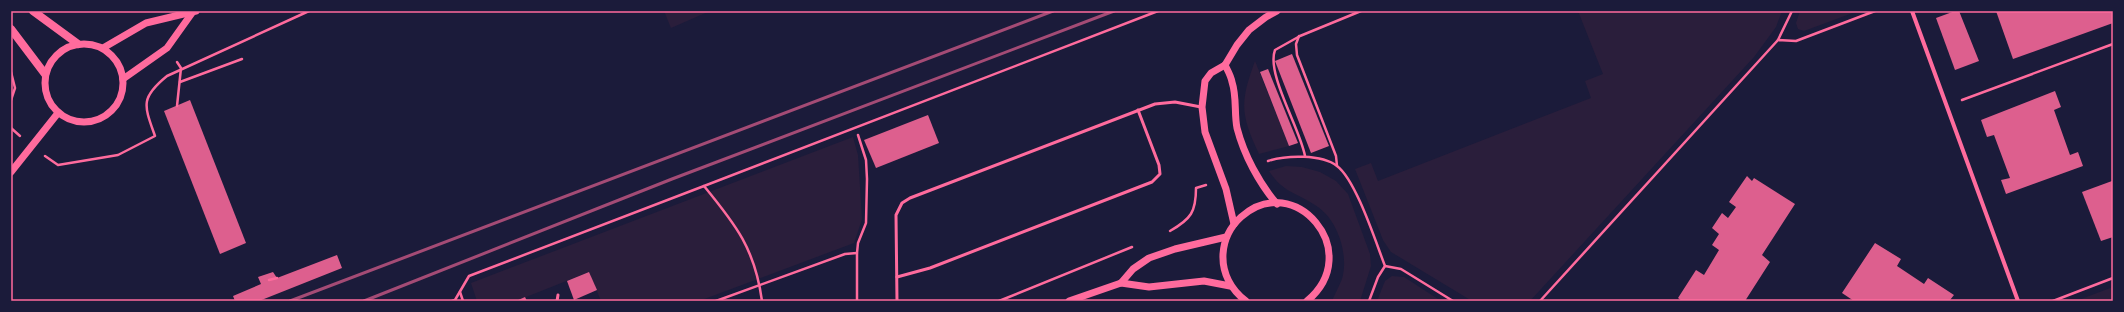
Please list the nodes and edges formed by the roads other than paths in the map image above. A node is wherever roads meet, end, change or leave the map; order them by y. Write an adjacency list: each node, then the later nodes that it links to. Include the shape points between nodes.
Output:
1 (33, 11): 6 (main road)
2 (1276, 11): 8 (street, via 1250,30)
3 (1912, 11): 28 (street)
4 (193, 12): 7 (street, via 146,23); 10 (street, via 166,48)
5 (11, 29): 9 (main road)
6 (78, 44): 7 (street, via 91,44); 9 (street, via 66,47 57,54)
7 (103, 48): 10 (street, via 117,61)
8 (1225, 65): 11 (street, via 1211,73 1205,81); 15 (street, via 1233,83 1236,118 1243,144 1265,190)
9 (45, 74): 13 (street, via 49,102)
10 (123, 79): 13 (street, via 119,102 112,111 95,121 75,121)
11 (1202, 107): 12 (lane, via 1175,102 1155,104); 16 (street, via 1205,132 1226,190)
12 (1138, 110): 18 (lane, via 902,203 896,215); 18 (lane, via 1159,165 1160,174 1152,182 930,268)
13 (58, 113): 14 (street)
14 (11, 172)
15 (1278, 204): 16 (street, via 1261,206 1246,213); 22 (street, via 1304,211 1315,220 1328,243 1328,271)
16 (1234, 224): 17 (street)
17 (1226, 237): 19 (street, via 1175,249 1150,258 1133,269); 20 (street, via 1223,261)
18 (897, 277): 24 (lane)
19 (1121, 283): 20 (street, via 1148,287 1204,281); 25 (street)
20 (1230, 286): 26 (street)
21 (558, 295): 23 (lane)
22 (1314, 298): 27 (street)
23 (557, 301)
24 (897, 301)
25 (1069, 301)
26 (1246, 301)
27 (1307, 301)
28 (2018, 301)

